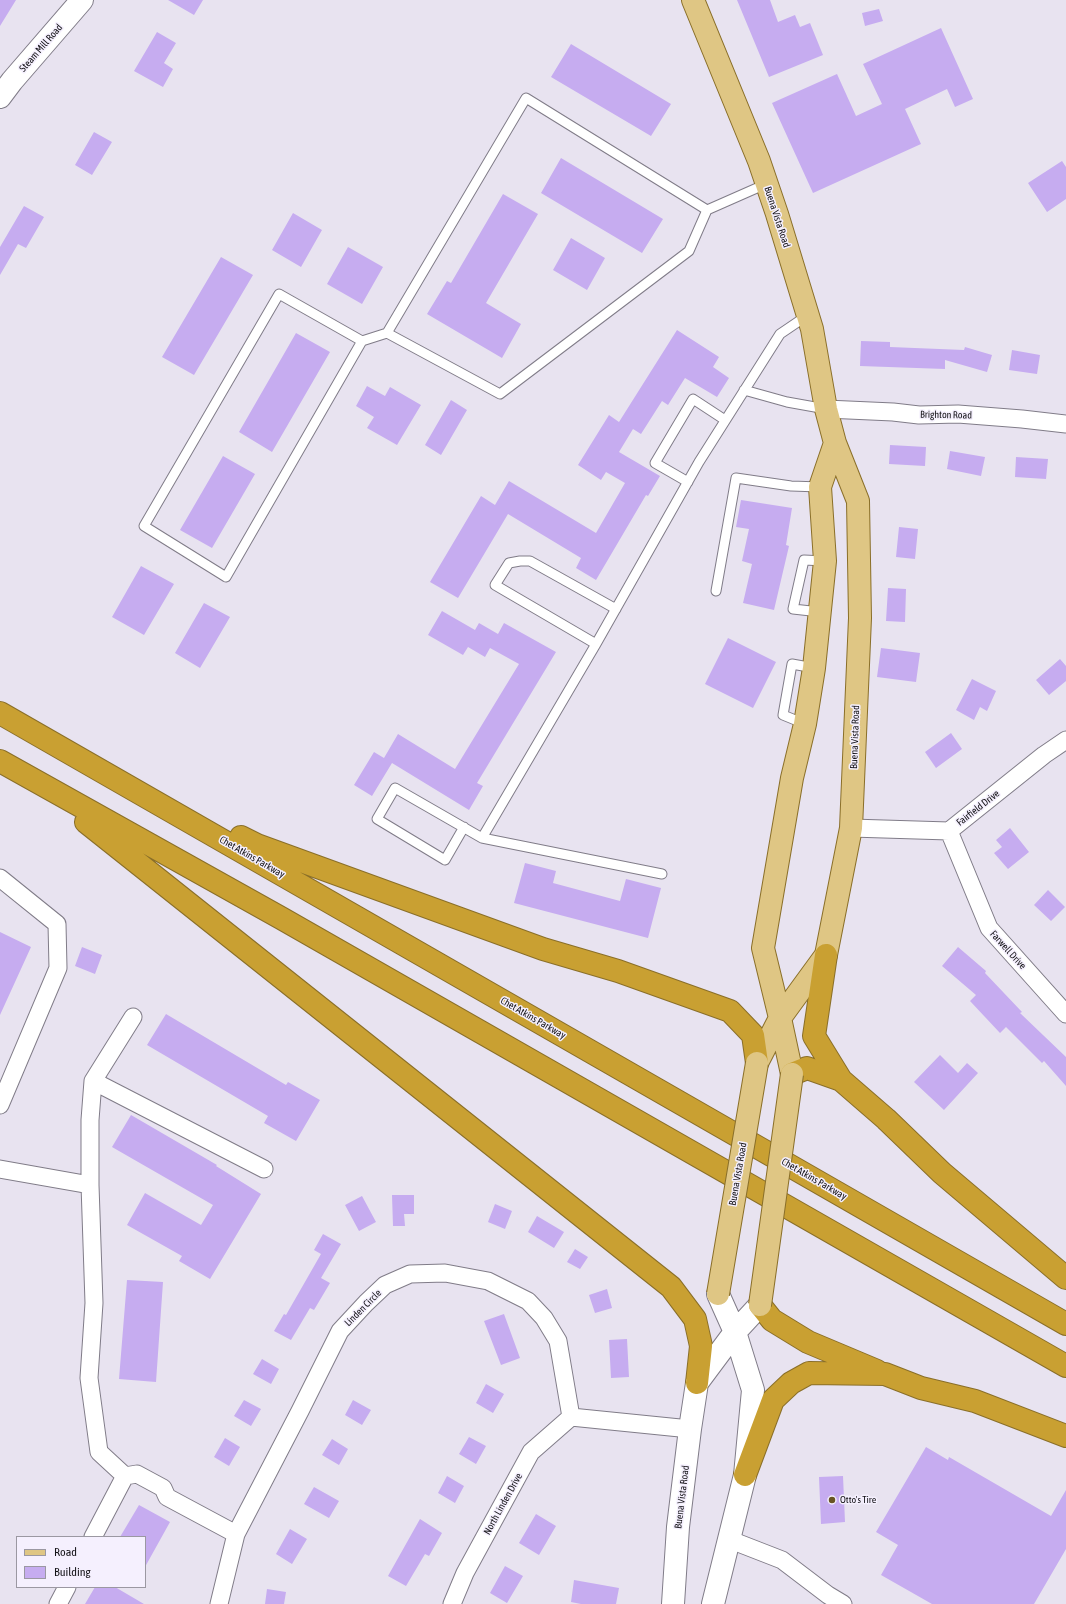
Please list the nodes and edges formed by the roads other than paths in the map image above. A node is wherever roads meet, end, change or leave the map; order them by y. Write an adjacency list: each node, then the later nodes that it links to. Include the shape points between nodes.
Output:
1 (82, 0): 3 (main road, Steam Mill Road)
2 (693, 0): 4 (main road, Buena Vista Road)
3 (4, 83)
4 (766, 184): 5 (lane); 6 (main road, Buena Vista Road)
5 (707, 210): 7 (lane, via 689,251 500,394); 7 (lane, via 526,98)
6 (808, 315): 9 (lane, via 780,334); 10 (main road, Buena Vista Road)
7 (387, 333): 8 (lane)
8 (362, 340): 8 (lane, via 280,294 144,526 226,577)
9 (744, 390): 10 (lane); 11 (lane)
10 (826, 409): 12 (street, Brighton Road, via 919,415 958,414); 13 (main road, Buena Vista Road)
11 (725, 420): 14 (lane); 14 (lane, via 693,399 655,463)
12 (1066, 424)
13 (835, 443): 15 (main road); 25 (main road, Buena Vista Road, via 858,501 860,618)
14 (688, 482): 17 (lane)
15 (820, 487): 16 (lane, via 791,486 736,478); 33 (main road, via 826,561 814,668 763,948)
16 (716, 591)
17 (616, 609): 18 (lane); 18 (lane, via 530,561 509,563 495,585)
18 (596, 644): 27 (lane)
19 (0, 713): 20 (highway, Chet Atkins Parkway)
20 (32, 731): 34 (highway, via 257,845 543,949 618,971 730,1011 753,1036); 44 (highway, Chet Atkins Parkway)
21 (1066, 740): 26 (street, Fairfield Drive)
22 (0, 761): 23 (highway)
23 (35, 781): 46 (highway, via 281,918); 48 (highway, via 671,1287 695,1318 701,1346)
24 (464, 827): 24 (lane, via 395,788 377,819 445,860); 27 (lane)
25 (851, 828): 26 (street, Fairfield Drive); 30 (main road, Buena Vista Road)
26 (949, 831): 31 (street, Farwell Drive, via 989,928)
27 (482, 838): 28 (lane)
28 (662, 874)
29 (0, 878): 38 (street, via 57,924 58,968)
30 (826, 955): 33 (main road, Buena Vista Road); 36 (highway, via 814,1036)
31 (1066, 1014)
32 (133, 1017): 37 (street)
33 (780, 1018): 34 (main road, Buena Vista Road); 35 (main road)
34 (757, 1063): 45 (main road, Buena Vista Road, bridge, via 718,1294)
35 (792, 1074): 36 (highway, via 807,1068); 43 (main road, bridge)
36 (841, 1080): 42 (highway, via 942,1173)
37 (93, 1081): 40 (street); 41 (street)
38 (0, 1105)
39 (0, 1169): 41 (street)
40 (264, 1169)
41 (90, 1185): 53 (street, via 94,1303 89,1378 99,1452)
42 (1066, 1278)
43 (760, 1305): 45 (main road, Buena Vista Road); 47 (highway, via 772,1320 808,1342)
44 (1066, 1324)
45 (735, 1332): 48 (main road, Buena Vista Road); 52 (main road, Buena Vista Road, via 753,1390)
46 (1066, 1366)
47 (885, 1374): 51 (highway, via 921,1388 975,1401); 52 (highway, via 809,1373 791,1384 773,1400)
48 (697, 1383): 50 (main road, Buena Vista Road)
49 (571, 1417): 50 (street); 54 (street, Linden Circle, via 558,1341 544,1318 528,1301 488,1281 445,1273 410,1274 385,1285 340,1331); 60 (street, North Linden Drive, via 531,1452 465,1573)
50 (690, 1429): 61 (main road, Buena Vista Road, via 678,1527)
51 (1066, 1436)
52 (745, 1475): 56 (main road, Buena Vista Road)
53 (125, 1476): 54 (street, via 137,1474 163,1488 167,1497); 55 (street)
54 (236, 1534): 59 (street, Linden Circle)
55 (94, 1536)
56 (728, 1539): 62 (main road, Buena Vista Road); 63 (street, via 782,1560)
57 (66, 1588): 58 (street)
58 (58, 1604)
59 (219, 1604)
60 (452, 1604)
61 (673, 1604)
62 (712, 1604)
63 (843, 1604)

